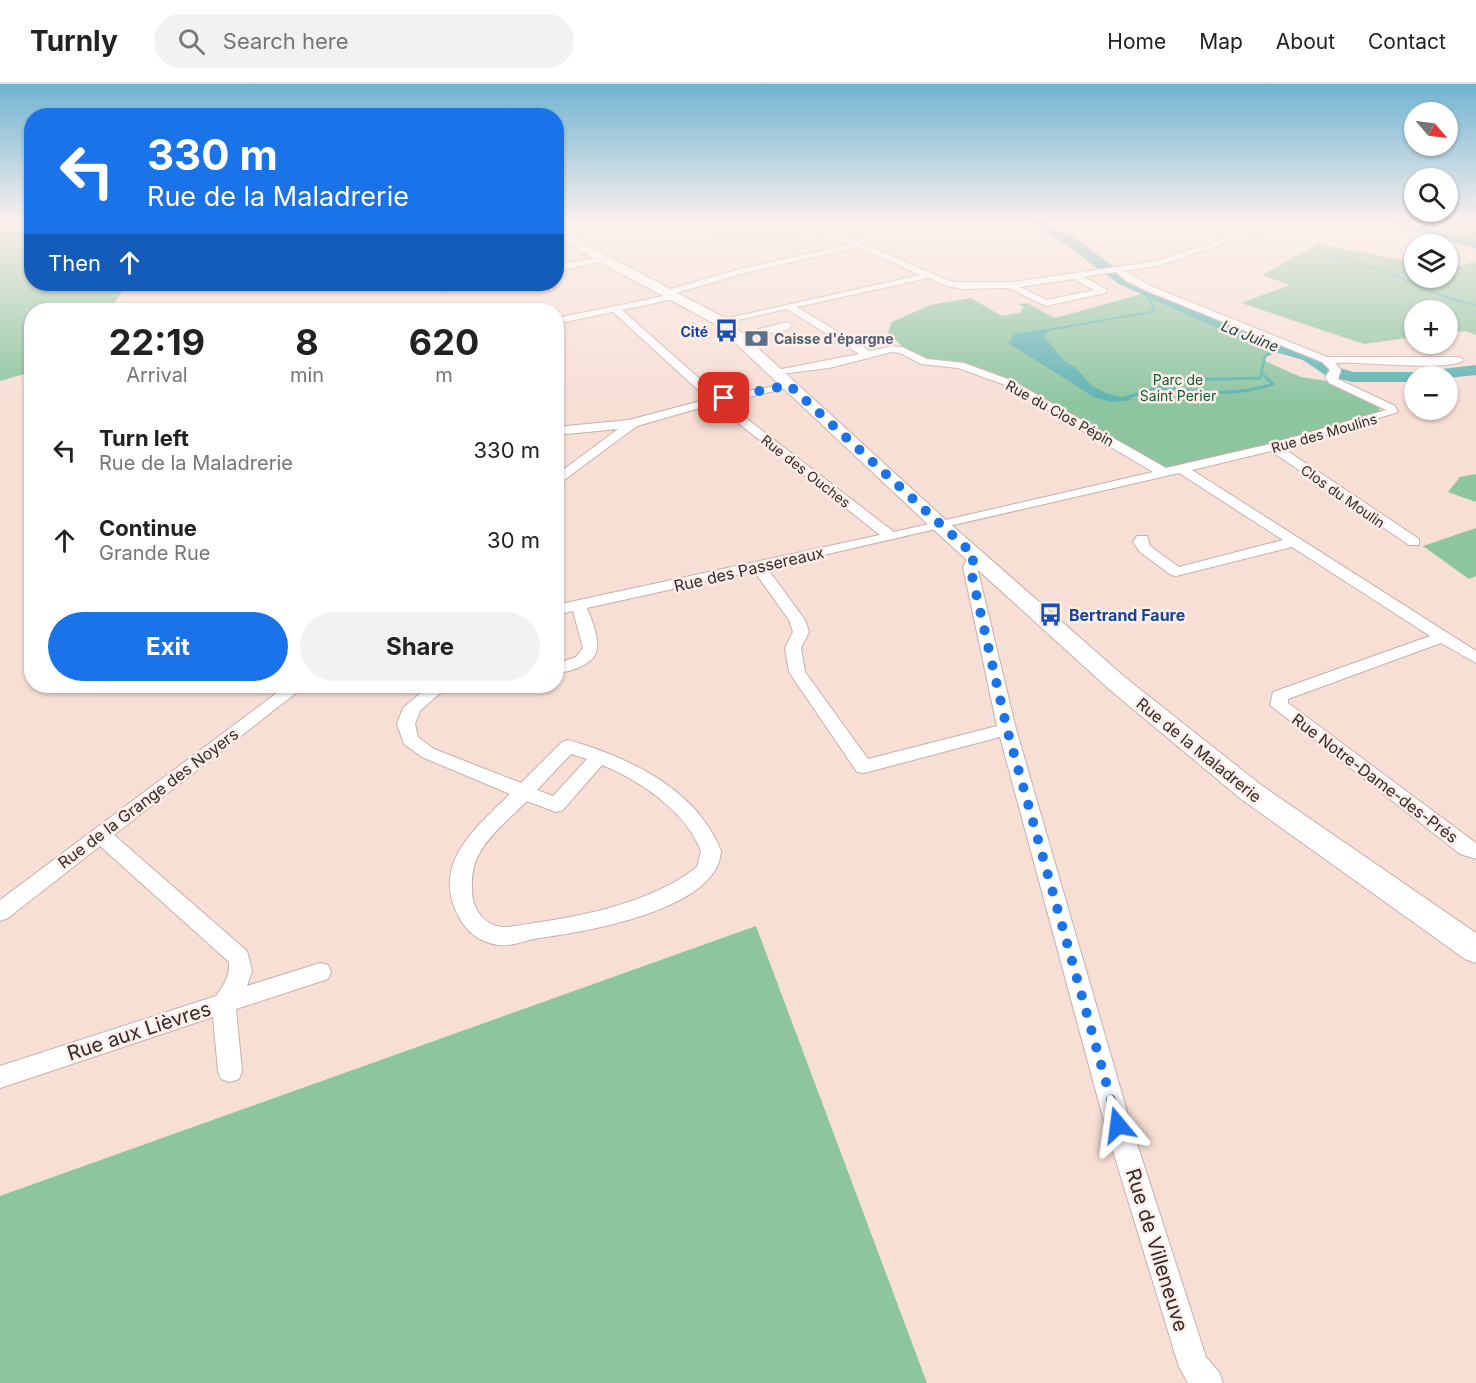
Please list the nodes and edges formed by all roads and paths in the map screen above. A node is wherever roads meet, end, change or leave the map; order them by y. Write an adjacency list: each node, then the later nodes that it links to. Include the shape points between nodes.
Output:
1 (651, 283): 12 (main road, Rue de la Maladrerie)
2 (708, 283): 12 (street)
3 (895, 283): 14 (street)
4 (953, 283): 11 (street)
5 (988, 283): 11 (street)
6 (1026, 283): 10 (street)
7 (1086, 283): 13 (street)
8 (1089, 283): 10 (street, via 1103,291 1052,303)
9 (1137, 283): 21 (street, Rue des Moulins)
10 (1009, 285): 11 (street)
11 (986, 286)
12 (673, 294): 15 (street); 17 (main road, Rue de la Maladrerie)
13 (1044, 297)
14 (789, 306): 17 (street); 20 (street)
15 (615, 309): 16 (street); 24 (street, Rue des Ouches)
16 (564, 319)
17 (720, 321): 19 (main road, Rue de la Maladrerie)
18 (787, 325): 19 (street)
19 (737, 336): 23 (main road, Rue de la Maladrerie)
20 (868, 355): 23 (street, Rue du Clos Pépin); 29 (street, Rue du Clos Pépin, via 897,350 925,362 952,363 1009,383)
21 (1326, 360): 22 (street, via 1354,358 1432,364); 27 (street, Rue des Moulins, via 1335,371 1333,381 1391,408 1392,412)
22 (1460, 360)
23 (783, 379): 24 (street, Rue du Clos Pépin); 31 (main road, Rue de la Maladrerie)
24 (716, 400): 25 (street); 32 (street, Rue des Ouches)
25 (633, 423): 26 (street); 30 (street)
26 (564, 428)
27 (1273, 447): 28 (street, Rue des Moulins); 35 (street, Clos du Moulin)
28 (1181, 469): 29 (street, Rue des Moulins); 34 (street)
29 (1165, 473): 31 (street, Rue des Moulins)
30 (564, 477)
31 (940, 526): 32 (street, Rue des Passereaux); 36 (main road, Rue de la Maladrerie)
32 (890, 536): 37 (street, Rue des Passereaux)
33 (1142, 539): 34 (street, via 1145,549 1176,572)
34 (1293, 542): 40 (street)
35 (1414, 543)
36 (975, 556): 45 (street, Rue de Villeneuve, via 970,567); 51 (main road, Rue de la Maladrerie, via 1118,684 1251,792)
37 (758, 567): 38 (street, Rue des Passereaux); 45 (street, via 797,620 801,632 793,648 797,672 864,767)
38 (579, 606): 39 (street, Rue des Passereaux); 42 (street, via 593,646 578,664)
39 (564, 609)
40 (1444, 636): 41 (street); 49 (street, Rue Notre-Dame-des-Prés, via 1279,696 1279,705 1467,849)
41 (1476, 658)
42 (564, 667)
43 (287, 693): 48 (street, Rue de la Grange des Noyers)
44 (430, 693): 47 (street, via 412,708 406,724 410,740 428,753)
45 (1007, 729): 56 (street, Rue de Villeneuve, via 1118,1125 1179,1324 1194,1367)
46 (599, 757): 47 (street, via 568,746); 47 (street, via 556,805); 47 (street, via 651,783 691,818 705,836 711,855 701,877 681,889 603,919 500,936 484,931 463,907 460,874 466,854)
47 (524, 792)
48 (99, 834): 50 (street, Rue de la Grange des Noyers); 53 (street, Rue aux Lièvres, via 239,958 242,970)
49 (1476, 851)
50 (0, 912)
51 (1476, 950)
52 (320, 972): 53 (street)
53 (224, 1003): 54 (street); 55 (street, Rue aux Lièvres)
54 (230, 1071)
55 (0, 1077)
56 (1208, 1383)

